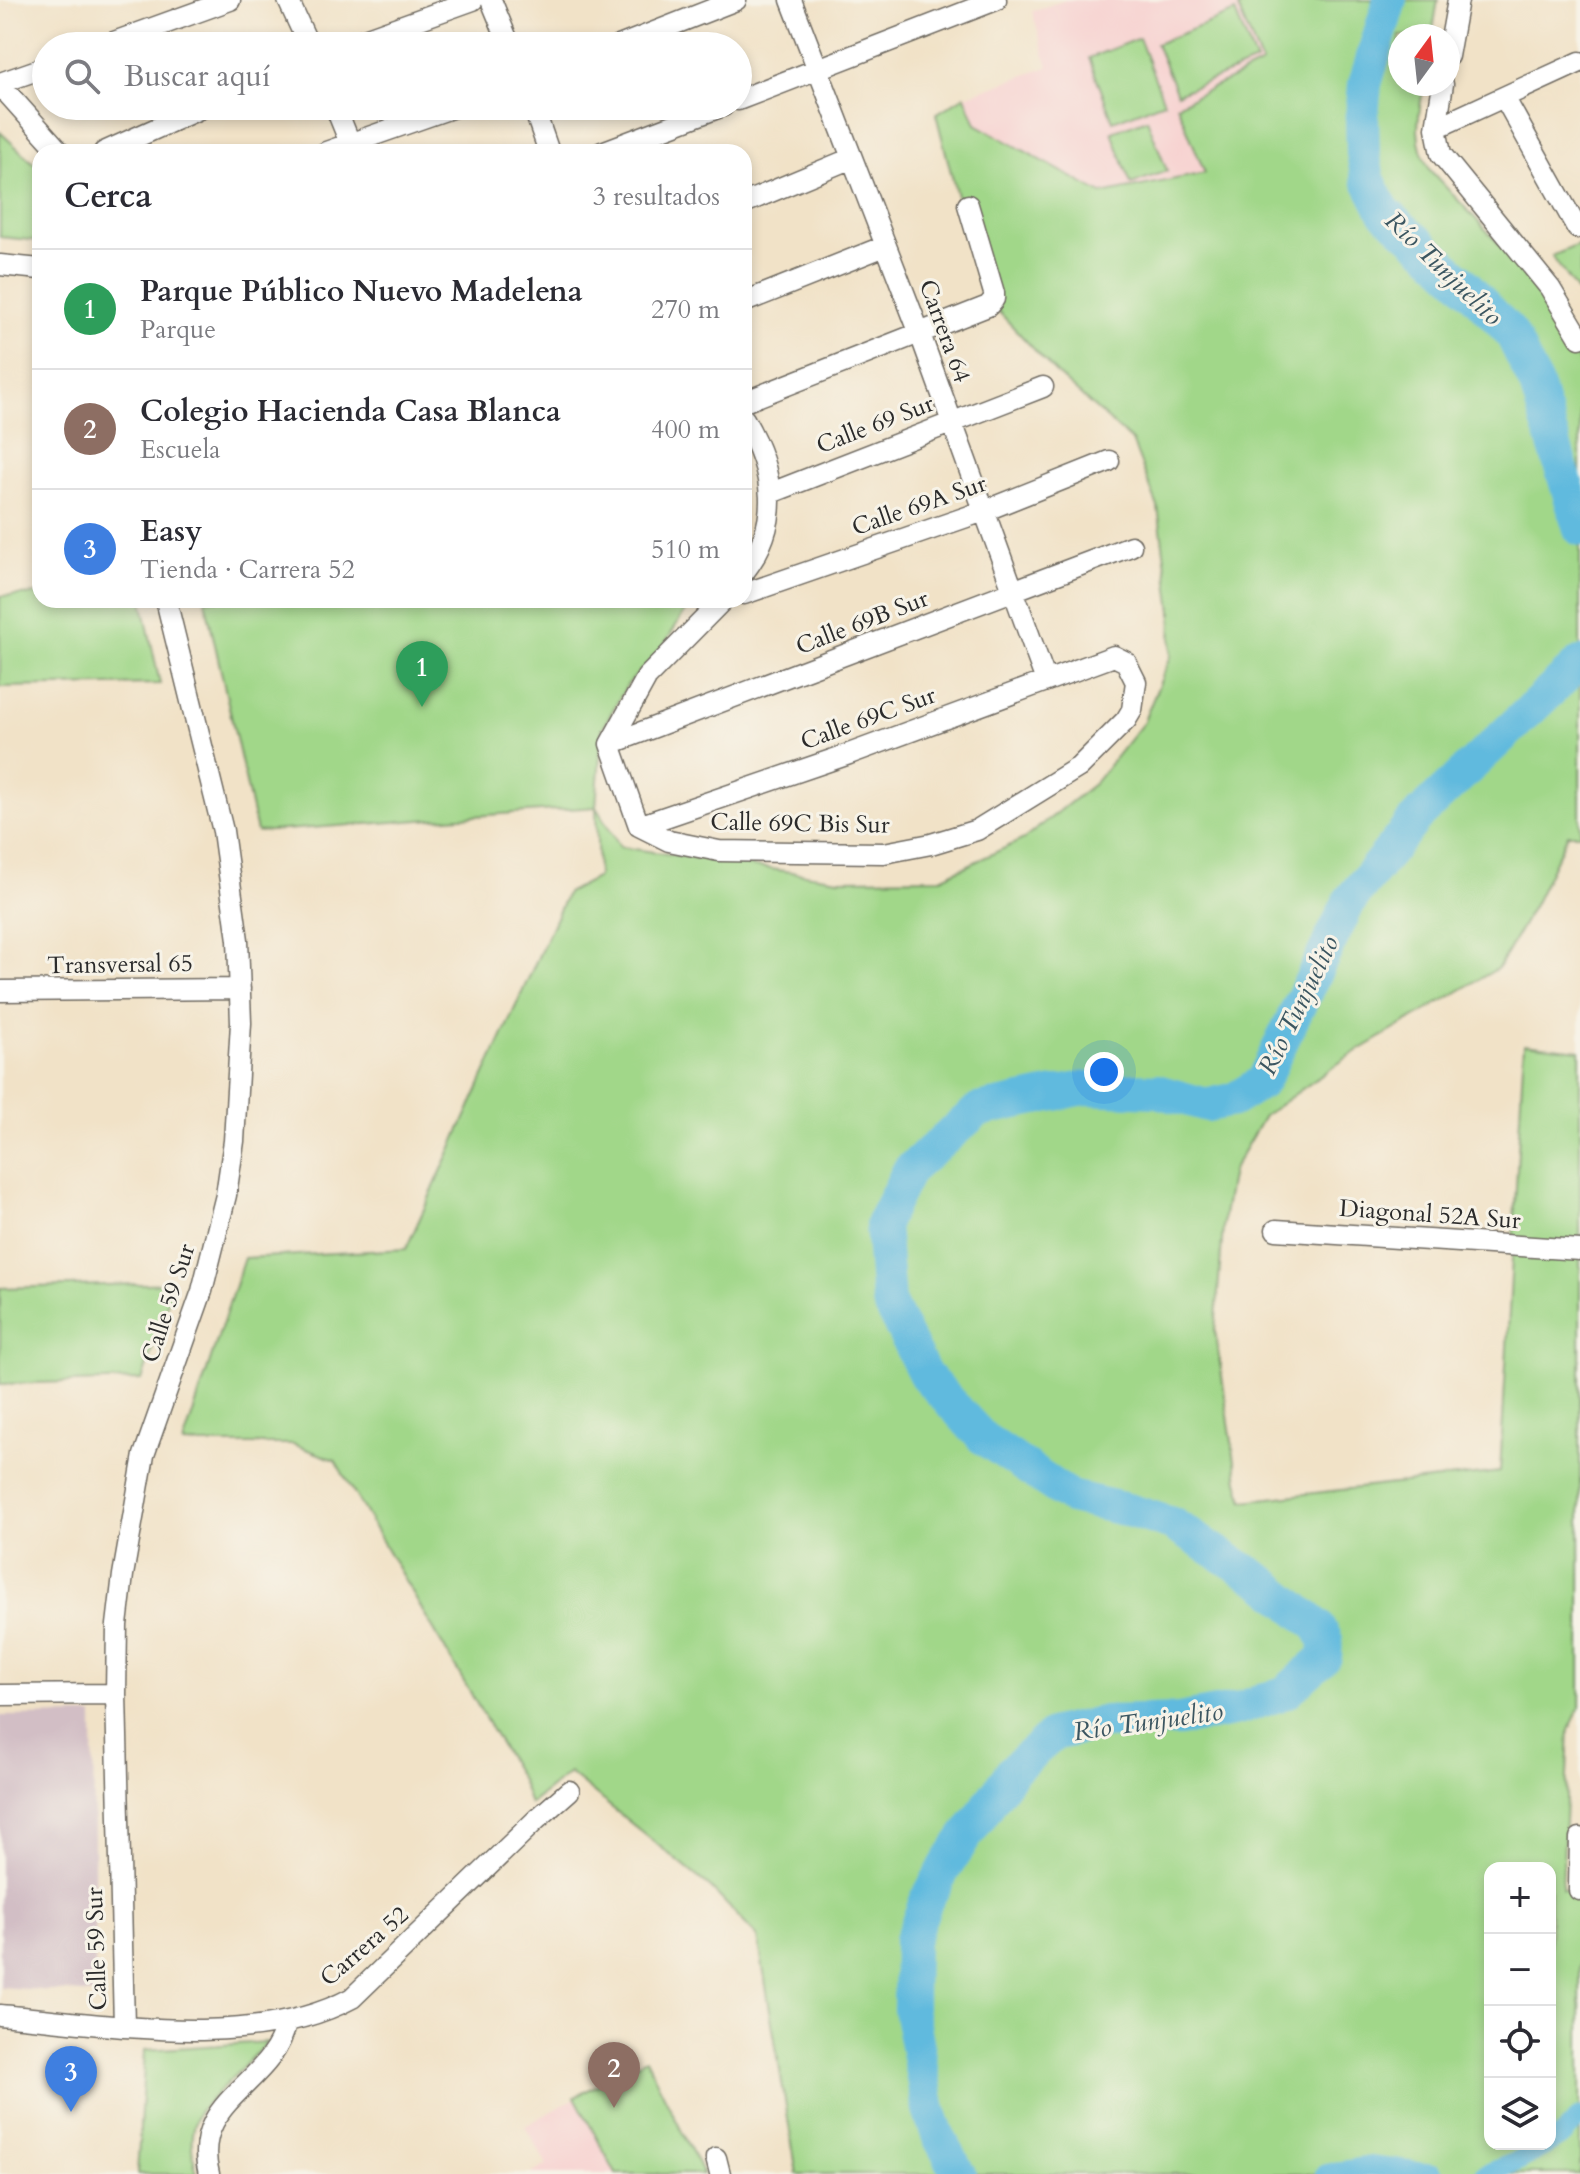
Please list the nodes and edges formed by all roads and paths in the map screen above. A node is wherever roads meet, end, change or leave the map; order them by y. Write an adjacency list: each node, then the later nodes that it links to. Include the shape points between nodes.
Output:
1 (230, 0): 10 (street)
2 (288, 0): 11 (street)
3 (473, 0): 12 (street)
4 (491, 0): 13 (street)
5 (736, 0): 14 (street)
6 (791, 0): 16 (street, Carrera 64)
7 (996, 0): 16 (street)
8 (1458, 0): 9 (street)
9 (1454, 24)
10 (142, 32)
11 (303, 32)
12 (384, 32)
13 (504, 32)
14 (655, 32)
15 (1580, 62): 21 (street)
16 (818, 70): 19 (street); 33 (street, Carrera 64)
17 (32, 72): 18 (street)
18 (0, 84): 29 (street)
19 (752, 95)
20 (1441, 96): 27 (street)
21 (1504, 97): 27 (street); 36 (street)
22 (175, 120): 30 (street)
23 (341, 120): 28 (street)
24 (417, 120): 28 (street)
25 (538, 120): 31 (street)
26 (686, 120): 32 (street)
27 (1436, 128): 42 (street, via 1445,161 1550,288)
28 (350, 143)
29 (53, 144)
30 (122, 144)
31 (546, 144)
32 (623, 144)
33 (852, 158): 34 (street); 37 (street, Carrera 64)
34 (752, 200)
35 (968, 205): 41 (street, via 994,299)
36 (1577, 228)
37 (885, 246): 40 (street); 41 (street, Carrera 64)
38 (0, 265): 39 (street)
39 (32, 268)
40 (752, 299)
41 (920, 334): 44 (street); 45 (street, Carrera 64)
42 (1580, 338)
43 (1043, 387): 45 (street, Calle 69 Sur)
44 (752, 399)
45 (951, 423): 48 (street, Calle 69 Sur); 49 (street, Carrera 64)
46 (752, 433): 48 (street)
47 (1109, 461): 49 (street, Calle 69A Sur)
48 (771, 493): 51 (street, via 772,513)
49 (984, 511): 52 (street, Calle 69A Sur); 53 (street, Carrera 64)
50 (1131, 546): 53 (street, Calle 69B Sur)
51 (752, 558)
52 (752, 591)
53 (1012, 593): 57 (street, Carrera 64); 58 (street, Calle 69B Sur)
54 (168, 608): 60 (street, Calle 59 Sur, via 223,831)
55 (715, 608): 58 (street, via 647,677)
56 (1114, 656): 57 (street, Calle 69C Sur); 59 (street, Calle 69C Bis Sur, via 1126,662 1136,682 1126,720 1079,767 977,830 884,853 719,851 669,841)
57 (1046, 681): 59 (street, Calle 69C Sur)
58 (610, 744): 59 (street)
59 (639, 826)
60 (240, 989): 61 (street, Transversal 65); 64 (street, Calle 59 Sur, via 238,1098 226,1195 202,1291 144,1455 117,1625)
61 (0, 991)
62 (1276, 1230): 63 (street, Diagonal 52A Sur)
63 (1580, 1250)
64 (116, 1694): 65 (street); 71 (street, Calle 59 Sur)
65 (0, 1695)
66 (569, 1791): 70 (street, Carrera 52, via 352,1998)
67 (1580, 1838): 68 (street)
68 (1579, 1890)
69 (0, 2015): 71 (street, Carrera 52)
70 (286, 2023): 71 (street, Carrera 52, via 247,2028); 72 (street, via 279,2049 214,2121 205,2146)
71 (124, 2026)
72 (209, 2174)

